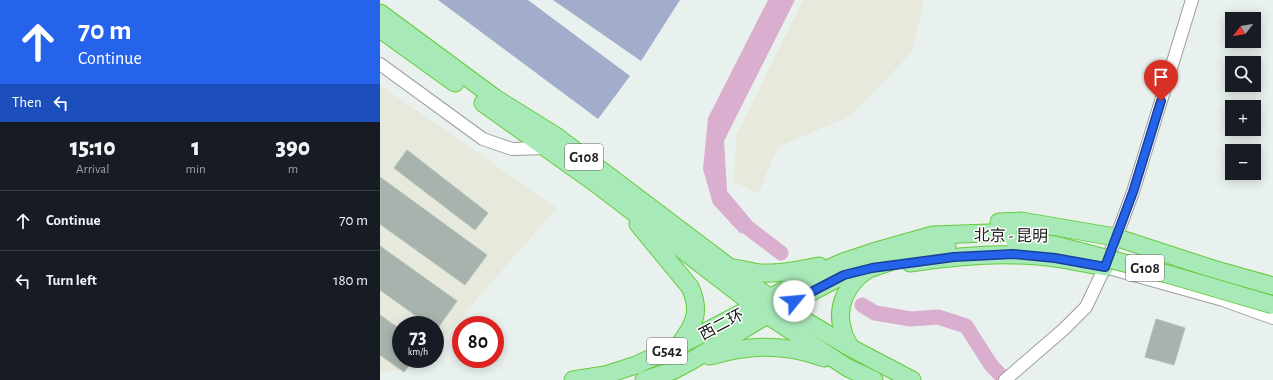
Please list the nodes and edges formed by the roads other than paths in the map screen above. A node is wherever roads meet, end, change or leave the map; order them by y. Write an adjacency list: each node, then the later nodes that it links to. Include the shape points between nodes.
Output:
1 (1192, 0): 8 (street, via 1133,192)
2 (380, 13): 11 (highway, G108, via 495,98 556,136)
3 (380, 29): 5 (highway, G108)
4 (380, 64): 5 (street, via 482,139 512,149)
5 (546, 148): 6 (highway, G108)
6 (621, 202): 16 (highway, G108); 18 (highway, via 690,287 695,298 694,324)
7 (1016, 236): 9 (highway, 北京 - 昆明 / G108, via 934,247); 14 (highway, 北京 - 昆明 / G108, via 1055,236 1169,263); 15 (highway, 北京 - 昆明 / G108, bridge, via 1055,244)
8 (1115, 237): 9 (highway, via 1021,221 963,223); 12 (street); 13 (highway)
9 (873, 260): 10 (highway, 北京 - 昆明 / G108); 12 (highway, via 1013,254); 16 (highway, 北京 - 昆明 / G108); 19 (highway, via 846,292 840,312 841,326)
10 (843, 262): 11 (highway, via 775,273 759,273); 16 (highway, 北京 - 昆明 / G108, via 811,276)
11 (728, 267): 16 (highway, G108)
12 (1105, 267): 17 (street, via 1223,300); 26 (street, via 1086,307)
13 (1273, 286)
14 (1273, 296)
15 (1273, 305)
16 (769, 306): 18 (highway, 西二环 / G542); 19 (highway, G108); 20 (highway, 西二环 / G542); 21 (highway, G108)
17 (1273, 318)
18 (679, 345): 22 (highway, 西二环 / G542, via 636,365 605,375)
19 (851, 348): 25 (highway, G108)
20 (691, 361): 21 (highway, via 740,349 775,348 820,356); 23 (highway, 西二环 / G542, via 672,371)
21 (848, 368): 24 (highway, G108)
22 (573, 380)
23 (644, 380)
24 (874, 380)
25 (912, 380)
26 (1005, 380)

